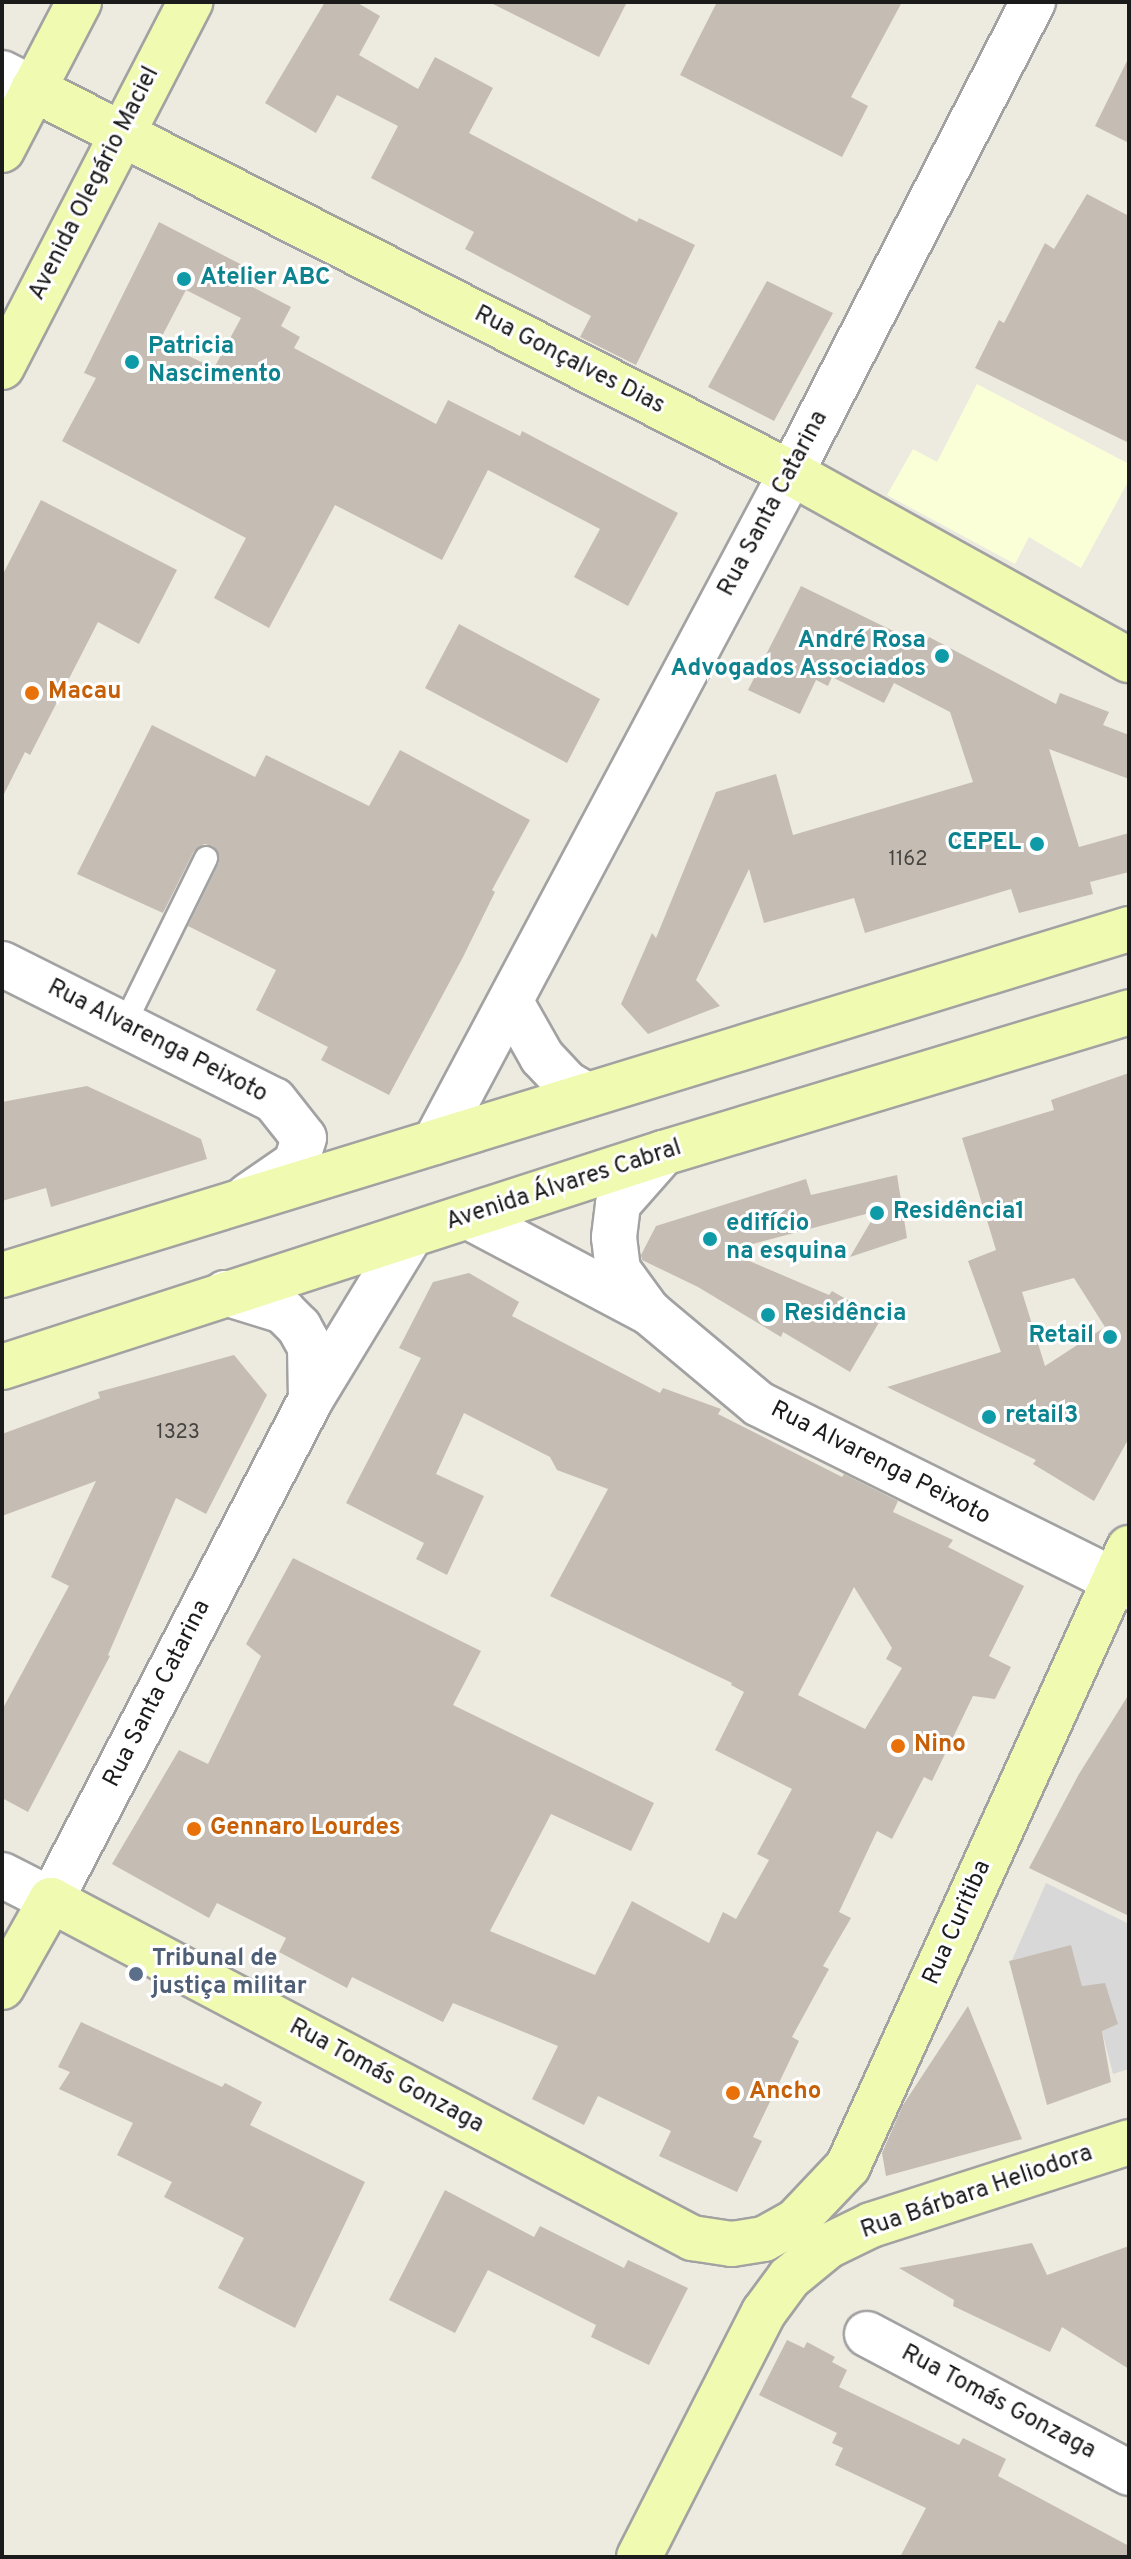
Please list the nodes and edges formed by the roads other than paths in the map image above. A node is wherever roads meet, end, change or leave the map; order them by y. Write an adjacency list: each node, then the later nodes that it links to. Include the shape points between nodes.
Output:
1 (79, 2): 4 (street)
2 (190, 2): 5 (street, Avenida Olegário Maciel)
3 (1033, 2): 8 (street, Rua Santa Catarina)
4 (18, 81): 5 (street, Rua Gonçalves Dias); 6 (street)
5 (120, 135): 7 (street, Avenida Olegário Maciel); 8 (street, Rua Gonçalves Dias)
6 (2, 150)
7 (2, 367)
8 (791, 473): 9 (street, Rua Gonçalves Dias); 13 (street, Rua Santa Catarina)
9 (1129, 660)
10 (206, 858): 15 (lane)
11 (1129, 929): 16 (street)
12 (2, 964): 15 (street, Rua Alvarenga Peixoto)
13 (512, 1004): 16 (street, via 542,1057 566,1083); 17 (street, Rua Santa Catarina)
14 (1129, 1012): 18 (street, Avenida Álvares Cabral)
15 (124, 1025): 19 (street, Rua Alvarenga Peixoto, via 274,1100 304,1138 296,1163)
16 (587, 1095): 17 (street)
17 (435, 1142): 19 (street)
18 (663, 1153): 20 (street, Avenida Álvares Cabral); 24 (street, Rua Alvarenga Peixoto, via 618,1204 614,1237 618,1270)
19 (243, 1200): 22 (street)
20 (469, 1217): 21 (street, Avenida Álvares Cabral); 24 (street, Rua Alvarenga Peixoto)
21 (410, 1236): 23 (street, Avenida Álvares Cabral); 26 (street, Rua Santa Catarina)
22 (2, 1275)
23 (225, 1293): 25 (street, Avenida Álvares Cabral); 26 (street, Rua Santa Catarina, via 283,1311 299,1327 310,1347)
24 (650, 1313): 27 (street, Rua Alvarenga Peixoto, via 759,1404)
25 (2, 1367)
26 (311, 1399): 29 (street, Rua Santa Catarina)
27 (1124, 1572): 32 (street, Rua Curitiba)
28 (2, 1875): 29 (street, Rua Tomás Gonzaga)
29 (51, 1900): 30 (street, Rua Santa Catarina); 34 (street, Rua Tomás Gonzaga, via 692,2238)
30 (2, 1987)
31 (1129, 2142): 33 (street, Rua Bárbara Heliodora)
32 (848, 2166): 33 (street, via 847,2195); 34 (street, Rua Curitiba, via 796,2221 764,2239)
33 (871, 2225): 37 (street, Rua Bárbara Heliodora, via 828,2246 789,2278 764,2312)
34 (732, 2244)
35 (867, 2334): 36 (street, Rua Tomás Gonzaga)
36 (1129, 2473)
37 (639, 2557)

